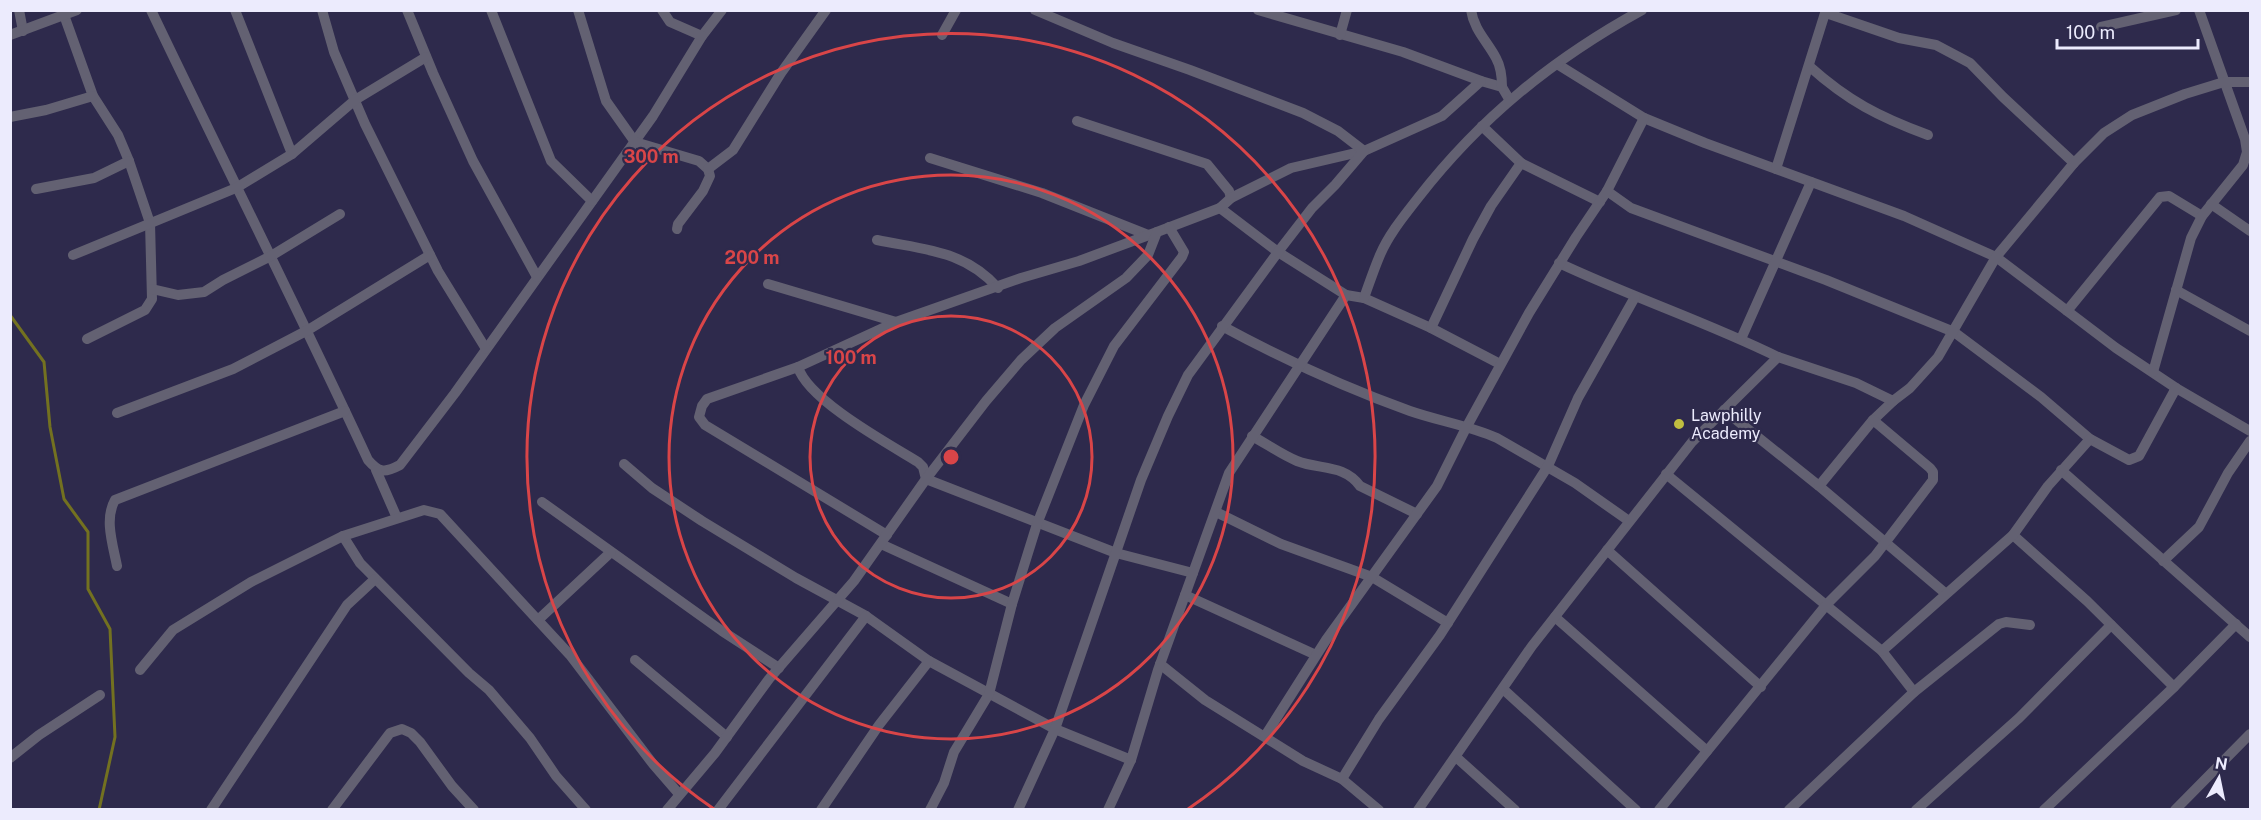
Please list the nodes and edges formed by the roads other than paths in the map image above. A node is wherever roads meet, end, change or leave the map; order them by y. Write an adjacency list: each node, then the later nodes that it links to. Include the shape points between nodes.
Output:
1 (19, 10): 23 (street)
2 (77, 10): 21 (street)
3 (151, 10): 53 (street)
4 (235, 10): 45 (street)
5 (322, 10): 37 (street, via 334,52)
6 (407, 10): 28 (street)
7 (491, 10): 57 (street, via 551,161)
8 (578, 10): 43 (street, via 606,101)
9 (662, 10): 27 (street, via 670,22)
10 (722, 10): 27 (street)
11 (826, 10): 50 (street, via 733,150)
12 (956, 10): 26 (street)
13 (1035, 10): 44 (street, via 1113,44 1303,113 1338,130)
14 (1258, 10): 24 (street)
15 (1347, 10): 24 (street)
16 (1471, 10): 34 (street, via 1480,35 1496,57)
17 (1642, 10): 29 (street)
18 (2176, 10): 22 (street)
19 (2199, 10): 32 (street)
20 (1826, 12): 30 (street); 48 (street, via 1899,38 1936,45 1971,63)
21 (64, 15): 23 (street); 35 (street)
22 (2101, 27)
23 (23, 31): 25 (street)
24 (1340, 34): 31 (street)
25 (10, 35)
26 (942, 35)
27 (702, 36): 43 (street)
28 (426, 57): 37 (street); 76 (street, via 473,161)
29 (1557, 64): 36 (street); 39 (street)
30 (1809, 66): 42 (street, via 1856,104); 51 (street)
31 (1481, 81): 34 (street); 44 (street, via 1442,116)
32 (2224, 82): 33 (street); 48 (street, via 2132,115 2104,133); 59 (street, via 2247,152 2243,165)
33 (2250, 82)
34 (1502, 87): 36 (street)
35 (93, 96): 38 (street); 47 (street)
36 (1509, 99): 41 (street)
37 (355, 100): 45 (street); 71 (street)
38 (10, 117)
39 (1644, 118): 51 (street); 55 (street)
40 (1077, 121): 56 (street, via 1207,164)
41 (1482, 126): 49 (street); 83 (street, via 1440,170 1398,224 1381,253)
42 (1928, 135)
43 (635, 142): 50 (street, via 699,161); 57 (street)
44 (1364, 151): 56 (street, via 1291,168); 69 (street)
45 (292, 154): 53 (street)
46 (930, 158): 67 (street, via 1042,193)
47 (129, 161): 54 (street, via 94,178); 63 (street)
48 (2074, 163): 73 (street)
49 (1521, 164): 58 (street); 87 (street, via 1491,206)
50 (708, 169): 65 (street, via 710,176 703,191)
51 (1776, 169): 52 (street)
52 (1811, 182): 73 (street, via 1904,216); 74 (street)
53 (236, 188): 63 (street); 72 (street)
54 (36, 189)
55 (1607, 191): 58 (street); 74 (street, via 1631,208)
56 (1231, 198): 60 (street)
57 (592, 201): 76 (street)
58 (1600, 202): 75 (street)
59 (2211, 204): 62 (street); 66 (street)
60 (1220, 208): 64 (street); 69 (street)
61 (340, 214): 72 (street)
62 (2202, 216): 80 (street); 84 (street, via 2169,196 2160,197)
63 (150, 223): 70 (street); 79 (street)
64 (1169, 227): 67 (street); 122 (street, via 1184,252 1182,257 1114,346 1084,405)
65 (677, 229)
66 (2250, 231)
67 (1152, 234): 78 (street); 115 (street, via 1148,255 1126,278 1055,328 1021,360)
68 (877, 240): 78 (street, via 954,256 979,269)
69 (1278, 252): 81 (street); 86 (street)
70 (73, 255)
71 (430, 255): 88 (street); 93 (street)
72 (271, 256): 79 (street, via 204,292 178,295); 88 (street)
73 (1996, 257): 84 (street); 90 (street)
74 (1775, 260): 90 (street); 92 (street)
75 (1559, 263): 82 (street); 95 (street)
76 (537, 277): 93 (street)
77 (768, 284): 85 (street)
78 (998, 288): 85 (street)
79 (152, 289): 91 (street, via 146,310)
80 (2176, 290): 89 (street); 98 (street)
81 (1346, 295): 83 (street); 96 (street)
82 (1635, 297): 92 (street); 111 (street, via 1578,399)
83 (1364, 298): 87 (street)
84 (2067, 311): 98 (street)
85 (896, 322): 97 (street)
86 (1222, 326): 96 (street); 129 (street, via 1188,375 1168,416)
87 (1431, 328): 95 (street)
88 (308, 330): 102 (street); 103 (street, via 233,369)
89 (2250, 331)
90 (1954, 332): 100 (street, via 1925,372); 108 (street)
91 (87, 339)
92 (1741, 339): 94 (street)
93 (486, 349): 112 (street, via 400,465 387,472)
94 (1778, 357): 100 (street, via 1856,383); 101 (street)
95 (1500, 364): 105 (street)
96 (1298, 366): 105 (street, via 1411,411); 107 (street)
97 (798, 367): 115 (street, via 824,399 918,462); 125 (street, via 707,399 699,417 705,425)
98 (2153, 372): 99 (street)
99 (2176, 388): 106 (street); 108 (street, via 2135,459 2129,460)
100 (1893, 401): 104 (street)
101 (1724, 410): 114 (street); 116 (street)
102 (345, 411): 112 (street); 131 (street, via 115,500 109,518)
103 (117, 413)
104 (1873, 420): 116 (street); 126 (street, via 1934,474)
105 (1466, 428): 111 (street, via 1491,435); 119 (street, via 1437,486)
106 (2250, 431)
107 (1252, 436): 118 (street, via 1229,473); 119 (street, via 1296,460 1344,471 1360,486)
108 (2090, 439): 113 (street)
109 (2250, 441): 130 (street, via 2199,527)
110 (624, 464): 137 (street, via 702,521)
111 (1548, 466): 121 (street); 143 (street)
112 (376, 470): 120 (street)
113 (2061, 470): 123 (street); 130 (street)
114 (1666, 474): 121 (street); 139 (street)
115 (926, 479): 122 (street); 125 (street)
116 (1819, 486): 126 (street)
117 (542, 502): 128 (street)
118 (1216, 512): 132 (street); 133 (street, via 1281,544)
119 (1417, 514): 133 (street)
120 (397, 518): 124 (street); 142 (street, via 424,510 440,514)
121 (1629, 521): 127 (street)
122 (1037, 524): 129 (street); 138 (street)
123 (2013, 535): 135 (street); 146 (street)
124 (343, 536): 134 (street); 154 (street, via 250,582 172,630)
125 (884, 539): 137 (street); 138 (street)
126 (1886, 542): 135 (street); 139 (street)
127 (1607, 550): 141 (street); 155 (street)
128 (611, 552): 142 (street); 153 (street)
129 (1116, 553): 132 (street); 161 (street)
130 (2163, 561): 144 (street)
131 (117, 566)
132 (1193, 573): 136 (street)
133 (1372, 576): 143 (street); 149 (street)
134 (375, 579): 172 (street, via 347,605); 175 (street, via 500,702)
135 (1945, 593): 148 (street)
136 (1185, 594): 149 (street); 152 (street)
137 (838, 600): 140 (street); 153 (street)
138 (1012, 604): 159 (street)
139 (1827, 604): 148 (street); 155 (street)
140 (866, 616): 151 (street); 177 (street)
141 (1555, 617): 157 (street); 165 (street)
142 (538, 620): 170 (street)
143 (1448, 623): 169 (street)
144 (2236, 624): 147 (street); 156 (street)
145 (2030, 625): 158 (street, via 1999,624)
146 (2111, 625): 156 (street); 188 (street, via 2019,718)
147 (2250, 637)
148 (1882, 651): 158 (street)
149 (1316, 655): 164 (street)
150 (635, 660): 163 (street)
151 (929, 662): 159 (street); 178 (street, via 879,724)
152 (1160, 664): 164 (street, via 1206,700); 168 (street)
153 (779, 668): 163 (street)
154 (140, 670)
155 (1761, 687): 165 (street)
156 (2174, 687): 189 (street)
157 (1503, 689): 166 (street); 185 (street)
158 (1914, 692): 187 (street)
159 (989, 694): 161 (street); 179 (street, via 954,752)
160 (100, 695): 167 (street)
161 (1055, 729): 168 (street); 180 (street)
162 (2250, 734): 190 (street)
163 (727, 736): 170 (street)
164 (1264, 736): 169 (street, via 1303,761)
165 (1707, 751): 186 (street)
166 (1456, 757): 183 (street); 184 (street)
167 (10, 758)
168 (1131, 760): 181 (street)
169 (1342, 778): 182 (street)
170 (679, 794): 176 (street)
171 (471, 806): 173 (street, via 420,742 402,729 390,733); 174 (street)
172 (211, 810)
173 (332, 810)
174 (457, 810)
175 (586, 810)
176 (667, 810)
177 (718, 810)
178 (821, 810)
179 (930, 810)
180 (1018, 810)
181 (1108, 810)
182 (1379, 810)
183 (1418, 810)
184 (1515, 810)
185 (1636, 810)
186 (1659, 810)
187 (1789, 810)
188 (1916, 810)
189 (2044, 810)
190 (2175, 810)

